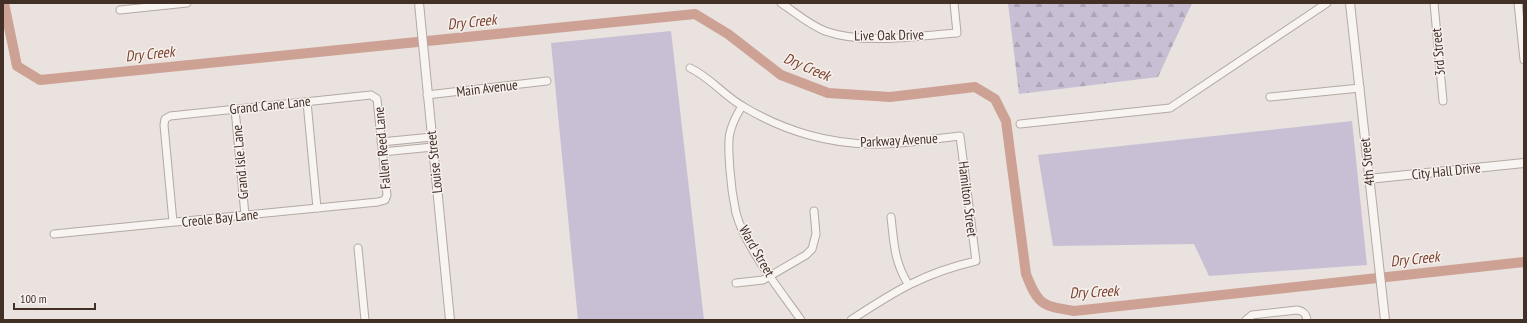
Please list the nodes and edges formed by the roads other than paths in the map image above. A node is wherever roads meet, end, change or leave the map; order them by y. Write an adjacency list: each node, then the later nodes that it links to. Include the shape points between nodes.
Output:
1 (187, 3): 9 (street)
2 (419, 3): 16 (street, Louise Street)
3 (954, 3): 10 (street, Live Oak Drive, via 957,33 884,38 854,37 825,30 804,20)
4 (1327, 3): 23 (street, via 1170,108)
5 (1350, 3): 15 (street, 4th Street)
6 (1434, 3): 19 (street, 3rd Street)
7 (1518, 3): 12 (street)
8 (162, 4): 9 (street); 11 (street)
9 (173, 4)
10 (785, 4)
11 (120, 10)
12 (1524, 60)
13 (690, 68): 21 (street, Parkway Avenue, via 701,73)
14 (547, 81): 16 (street, Main Avenue)
15 (1360, 88): 18 (street); 30 (street, 4th Street)
16 (428, 95): 25 (street, Louise Street)
17 (375, 97): 20 (street, Grand Cane Lane, via 371,95); 26 (street, Fallen Reed Lane)
18 (1270, 97)
19 (1443, 101)
20 (307, 102): 22 (street, Grand Cane Lane); 32 (street)
21 (742, 106): 24 (street, Parkway Avenue, via 767,120 800,132 855,144); 39 (street, Ward Street, via 730,129 728,140 736,214 750,245)
22 (235, 109): 34 (street, Grand Isle Lane); 36 (street, Grand Cane Lane, via 170,116 165,119)
23 (1020, 124)
24 (960, 136): 41 (street, Hamilton Street, via 976,261 948,268)
25 (432, 137): 26 (street); 27 (street, Louise Street)
26 (381, 142): 28 (street, Fallen Reed Lane)
27 (432, 147): 28 (street); 43 (street, Louise Street)
28 (382, 152): 31 (street, Fallen Reed Lane, via 387,195)
29 (1524, 163): 30 (street, City Hall Drive)
30 (1368, 180): 48 (street, 4th Street)
31 (385, 200): 32 (street, Creole Bay Lane)
32 (317, 208): 34 (street, Creole Bay Lane)
33 (814, 211): 39 (street, via 816,234 812,249)
34 (245, 215): 36 (street, Creole Bay Lane)
35 (891, 217): 41 (street, via 895,259)
36 (173, 222): 37 (street, Creole Bay Lane)
37 (54, 234)
38 (358, 248): 42 (street)
39 (771, 276): 40 (street, via 758,282); 44 (street, Ward Street)
40 (736, 283)
41 (908, 284): 45 (street)
42 (365, 320)
43 (450, 320)
44 (801, 320)
45 (851, 320)
46 (1246, 320): 47 (street, via 1252,314 1297,310 1306,315)
47 (1307, 320)
48 (1385, 320)

